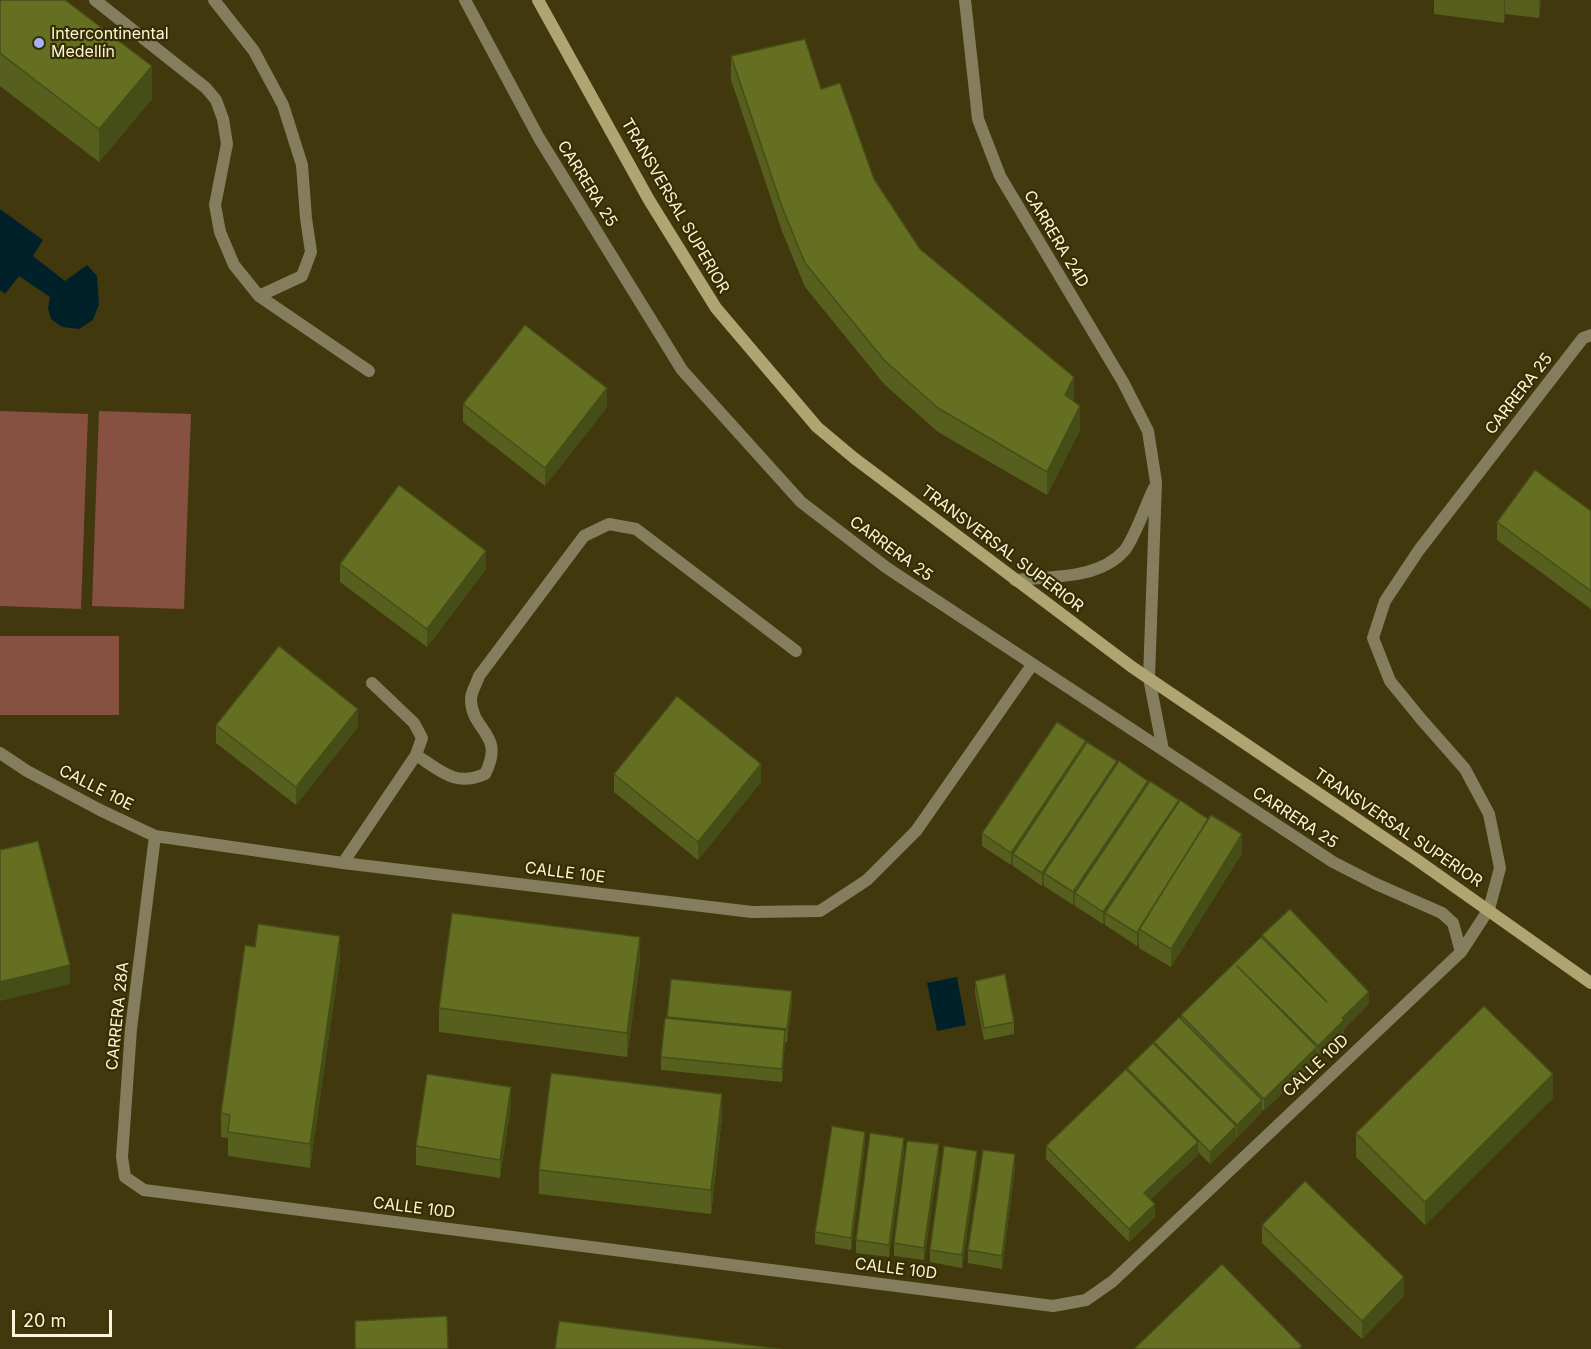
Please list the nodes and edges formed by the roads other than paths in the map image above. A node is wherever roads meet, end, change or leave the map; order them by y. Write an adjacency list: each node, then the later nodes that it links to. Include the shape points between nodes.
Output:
1 (95, 0): 6 (street, via 216,100 227,144 215,204 220,232 234,266)
2 (214, 0): 6 (street, via 254,51 269,78 283,105 302,165 311,252 302,276)
3 (465, 0): 12 (street, CARRERA 25, via 539,138 682,370 801,502 887,568)
4 (538, 0): 10 (main road, TRANSVERSAL SUPERIOR, via 649,200 716,308 816,427)
5 (965, 0): 9 (street, CARRERA 24D, via 978,119 1000,176 1148,431)
6 (259, 296): 8 (street)
7 (1591, 335): 20 (street, CARRERA 25, via 1583,338 1419,550 1385,601 1373,638 1390,681 1465,769 1489,814 1500,868)
8 (369, 371)
9 (1156, 482): 10 (street, via 1125,550 1107,565 1084,573); 13 (street, CARRERA 24D)
10 (1015, 580): 13 (main road, TRANSVERSAL SUPERIOR)
11 (796, 651): 17 (street, via 636,529 609,524 584,536 479,676 471,698 476,717 491,740 493,759 485,774 470,780 449,776)
12 (1032, 665): 15 (street, CARRERA 25); 19 (street, CALLE 10E, via 916,831 867,879 820,911 752,912)
13 (1149, 678): 15 (street, CARRERA 24D); 20 (main road, TRANSVERSAL SUPERIOR)
14 (372, 683): 17 (street, via 414,723 422,738)
15 (1162, 750): 21 (street, CARRERA 25, via 1333,862 1442,913 1453,923)
16 (0, 753): 18 (street, CALLE 10E, via 27,771)
17 (416, 755): 19 (street)
18 (155, 836): 19 (street, CALLE 10E); 23 (street, CARRERA 28A, via 131,1029 122,1157 126,1177)
19 (343, 863)
20 (1489, 909): 21 (street, CALLE 10D); 22 (main road, TRANSVERSAL SUPERIOR)
21 (1461, 952): 23 (street, CALLE 10D, via 1113,1281 1086,1300 1053,1306)
22 (1591, 983)
23 (144, 1190)

